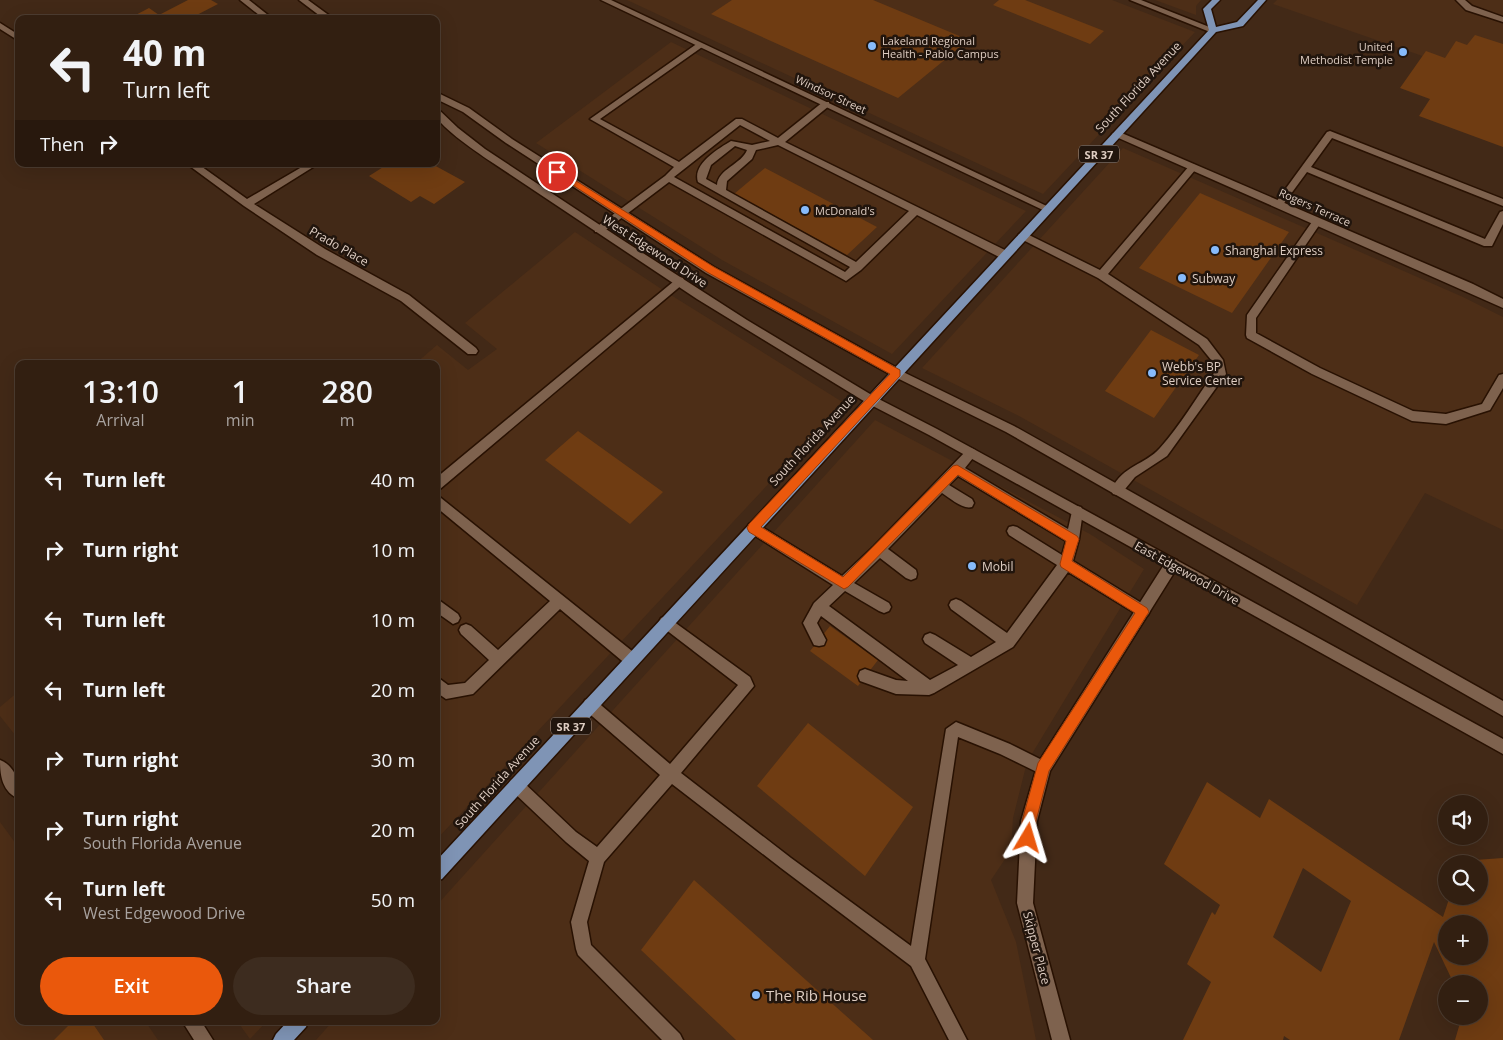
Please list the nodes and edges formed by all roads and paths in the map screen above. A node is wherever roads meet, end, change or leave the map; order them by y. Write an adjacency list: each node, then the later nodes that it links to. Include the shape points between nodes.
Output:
1 (244, 0): 8 (street)
2 (303, 0): 9 (street)
3 (605, 0): 14 (street, Windsor Street)
4 (1134, 0): 12 (street)
5 (1216, 0): 12 (main road, via 1207,10)
6 (1262, 0): 12 (main road, via 1240,24)
7 (1460, 0): 10 (street, via 1468,8)
8 (264, 15)
9 (324, 15)
10 (1503, 20)
11 (0, 25): 13 (street)
12 (1213, 30): 18 (main road, South Florida Avenue / SR 37)
13 (15, 36)
14 (701, 45): 16 (street, Windsor Street); 21 (street, via 594,119)
15 (440, 96): 33 (street, West Edgewood Drive)
16 (826, 104): 19 (street); 31 (street, Windsor Street)
17 (440, 116): 36 (street, West Edgewood Drive, via 480,149)
18 (1117, 134): 24 (street, Rogers Terrace); 31 (main road, South Florida Avenue / SR 37)
19 (780, 142): 20 (street); 21 (street, via 739,121); 32 (street)
20 (752, 148): 27 (street, via 749,157 722,180); 27 (street, via 734,143 714,155 702,170 701,180)
21 (680, 166): 26 (street)
22 (196, 167): 29 (street, Prado Place)
23 (308, 167): 29 (street)
24 (1193, 167): 30 (street, Rogers Terrace); 40 (street)
25 (1305, 168): 28 (street, via 1330,134); 30 (street); 34 (street, via 1488,244)
26 (668, 178): 33 (street); 39 (street, via 846,277)
27 (721, 192): 39 (street)
28 (1503, 202)
29 (247, 204): 43 (street, Prado Place, via 321,252 405,298)
30 (1279, 204): 35 (street, Rogers Terrace)
31 (1048, 209): 37 (main road, South Florida Avenue / SR 37)
32 (916, 210): 38 (street); 39 (street)
33 (621, 212): 36 (street); 44 (street, West Edgewood Drive, via 710,270)
34 (1503, 214)
35 (1317, 221): 42 (street, Rogers Terrace); 45 (street, via 1251,318 1251,335 1316,371 1412,416 1446,419 1486,407)
36 (599, 230): 41 (street, West Edgewood Drive)
37 (1023, 236): 38 (main road, South Florida Avenue / SR 37); 40 (street)
38 (1006, 255): 44 (main road, South Florida Avenue / SR 37)
39 (857, 267)
40 (1102, 275): 51 (street, via 1203,342 1217,360 1220,374 1163,453 1131,473)
41 (678, 281): 46 (street, West Edgewood Drive); 49 (street)
42 (1503, 304)
43 (472, 350)
44 (897, 373): 46 (main road, South Florida Avenue / SR 37); 51 (street, via 994,420)
45 (1503, 378)
46 (870, 400): 47 (street, East Edgewood Drive); 55 (main road, South Florida Avenue / SR 37)
47 (971, 453): 48 (street); 54 (street, East Edgewood Drive)
48 (957, 469): 50 (street); 57 (street)
49 (440, 481)
50 (940, 486): 53 (street); 58 (street)
51 (1117, 490): 82 (street)
52 (440, 502): 63 (street)
53 (968, 503)
54 (1077, 511): 57 (street); 60 (street, East Edgewood Drive)
55 (753, 528): 62 (street); 70 (main road, South Florida Avenue / SR 37)
56 (1013, 531): 59 (street)
57 (1073, 539): 59 (street)
58 (879, 550): 61 (street); 62 (street)
59 (1066, 564): 68 (street); 74 (street)
60 (1172, 564): 68 (street, Skipper Place); 83 (street, East Edgewood Drive)
61 (911, 574)
62 (844, 584): 65 (street); 66 (street)
63 (558, 600): 75 (street); 76 (street)
64 (956, 605): 74 (street)
65 (820, 607): 73 (street, via 810,623); 80 (street)
66 (884, 607)
67 (440, 608): 69 (street)
68 (1143, 612): 85 (street, Skipper Place)
69 (452, 618)
70 (666, 622): 76 (main road, South Florida Avenue / SR 37); 86 (street, via 747,686)
71 (466, 630): 75 (street)
72 (930, 639): 77 (street)
73 (819, 640)
74 (1008, 642): 77 (street)
75 (498, 659): 79 (street, via 468,689 446,692)
76 (632, 660): 81 (main road, South Florida Avenue / SR 37)
77 (971, 665): 80 (street)
78 (866, 676): 80 (street, via 896,687)
79 (440, 687)
80 (929, 688)
81 (590, 705): 86 (street); 87 (main road, South Florida Avenue / SR 37)
82 (1503, 709)
83 (1503, 747)
84 (0, 767): 88 (street)
85 (1043, 768): 91 (street, via 956,729 951,734); 98 (street, Skipper Place, via 1029,821 1025,903)
86 (671, 774): 89 (street); 91 (street)
87 (516, 785): 89 (street); 90 (main road, South Florida Avenue / SR 37)
88 (15, 787)
89 (598, 858): 96 (street, via 579,922 584,949)
90 (440, 869)
91 (917, 960): 97 (street)
92 (193, 1025): 94 (street)
93 (296, 1025): 95 (main road)
94 (204, 1040)
95 (282, 1040)
96 (674, 1040)
97 (958, 1040)
98 (1061, 1040)

